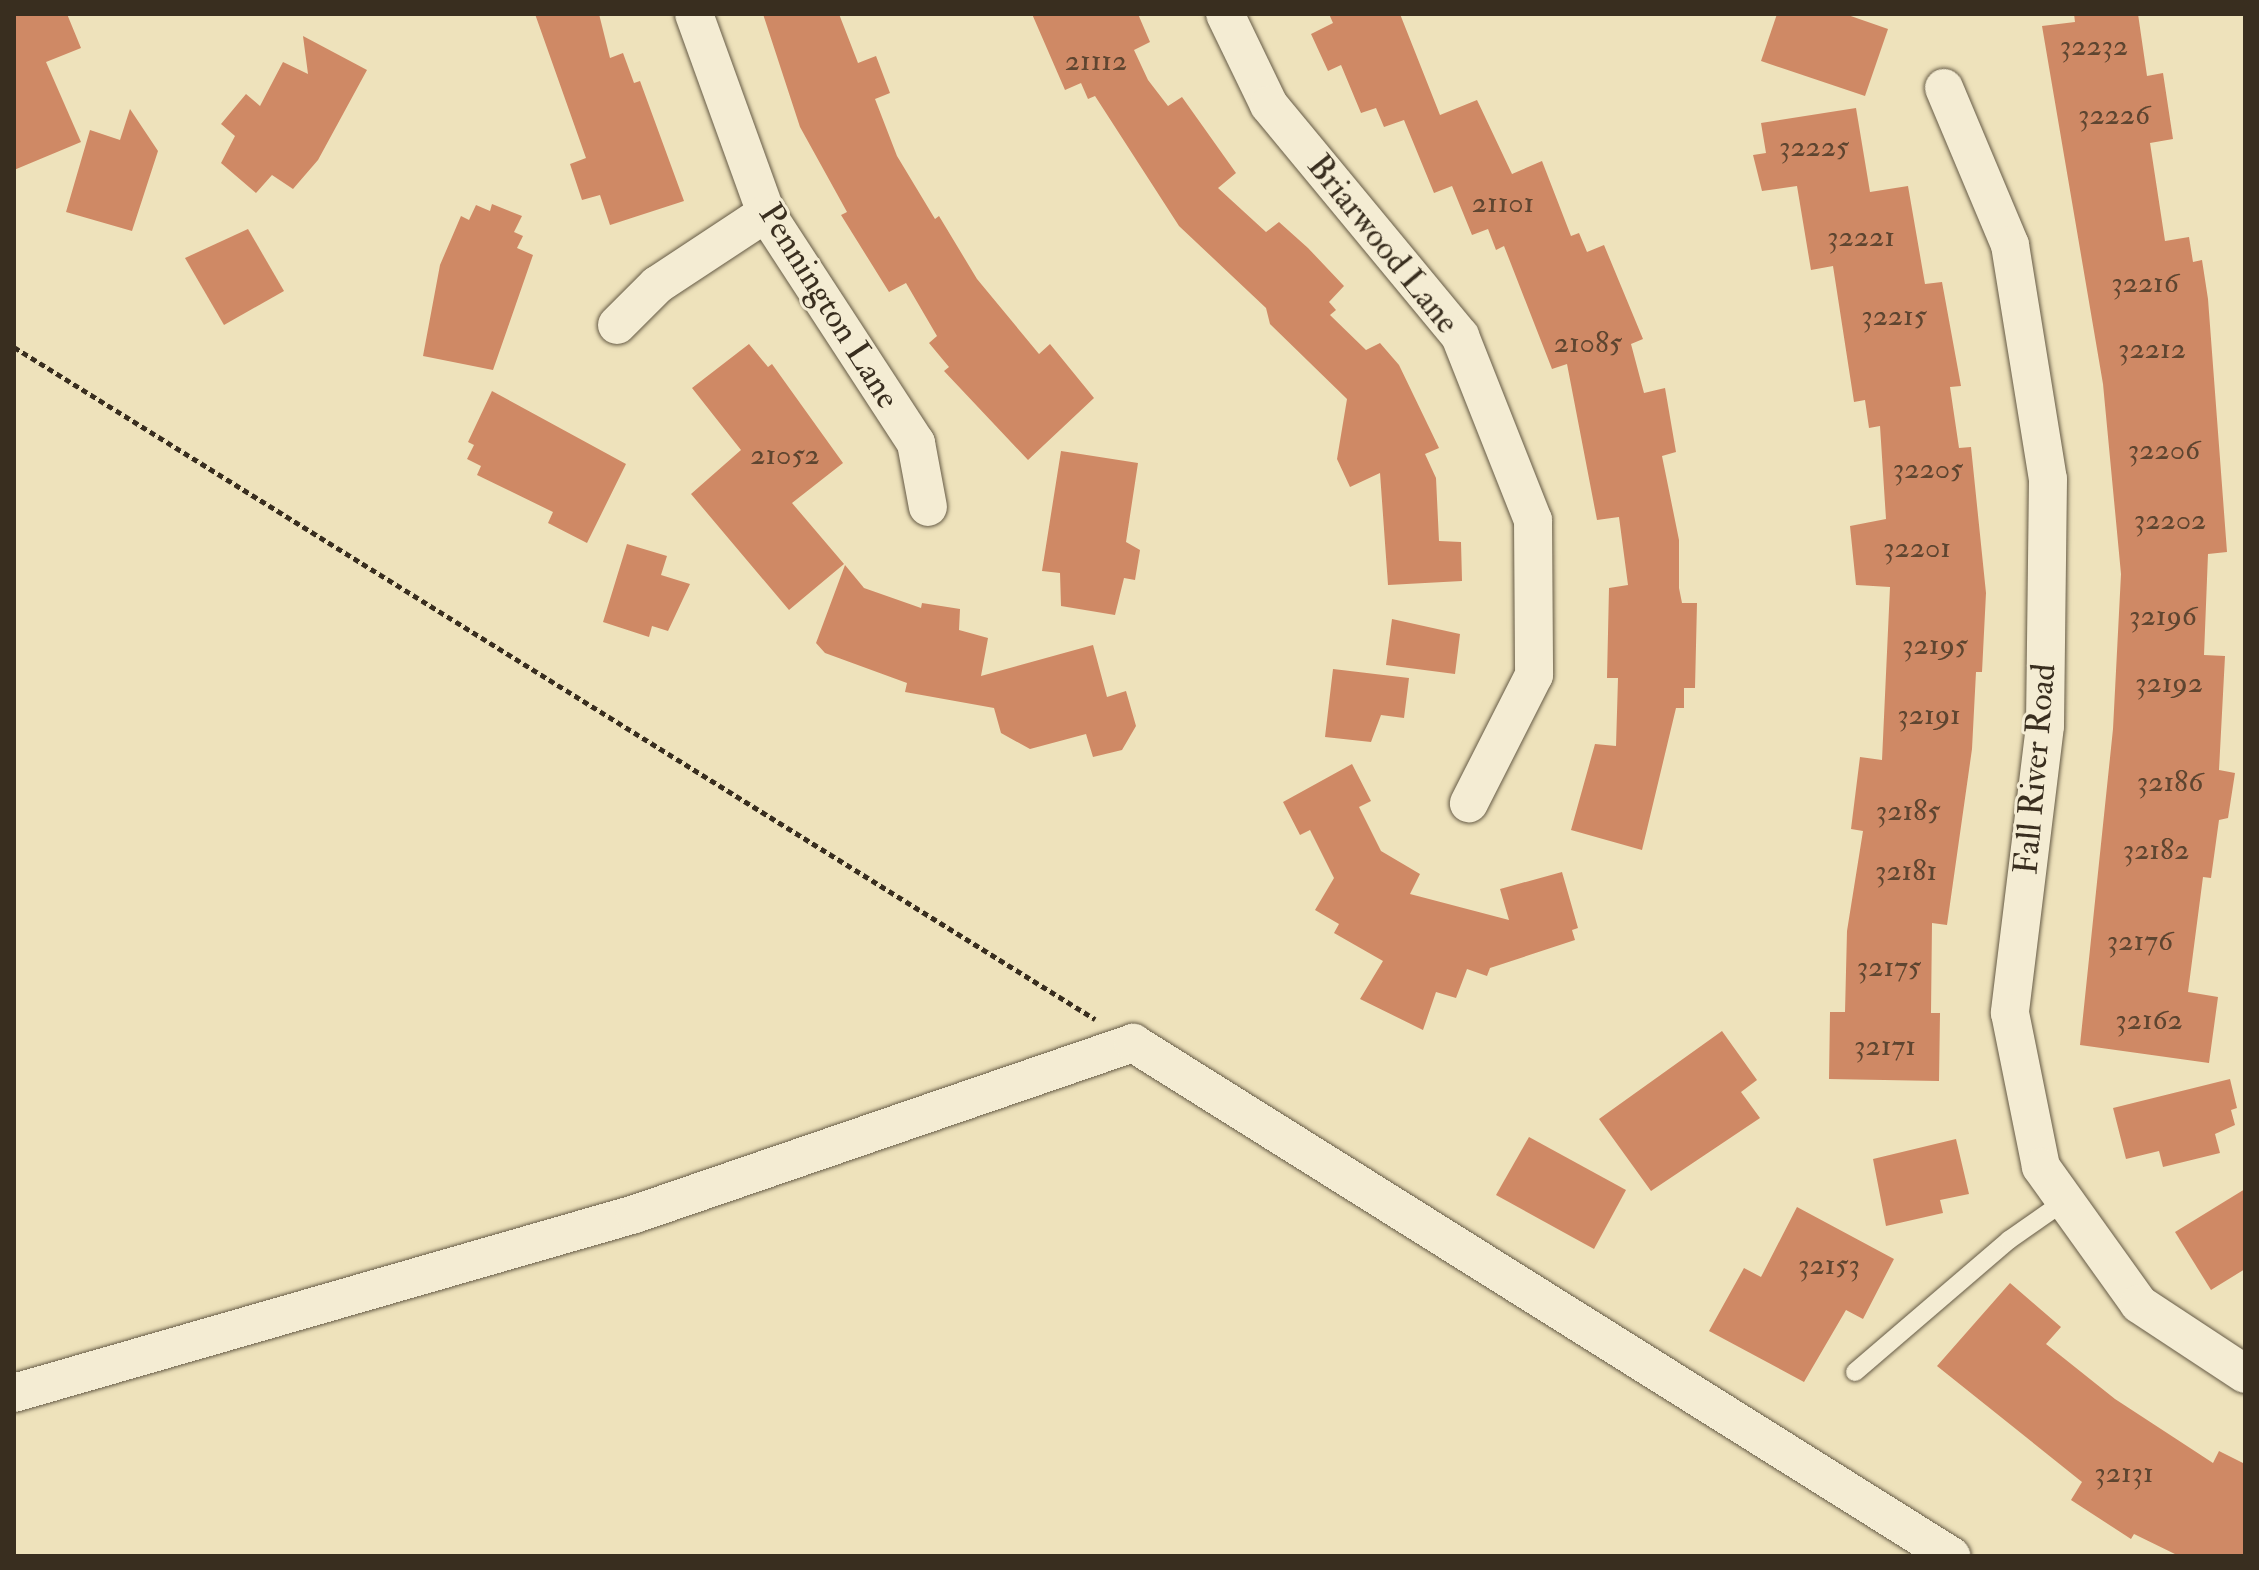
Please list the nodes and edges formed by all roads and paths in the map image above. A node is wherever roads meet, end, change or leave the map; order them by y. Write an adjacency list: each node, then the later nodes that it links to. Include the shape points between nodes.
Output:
1 (694, 14): 4 (street, Pennington Lane)
2 (1225, 14): 8 (street, Briarwood Lane, via 1269,105 1460,336 1533,520 1534,675)
3 (1944, 88): 10 (street, Fall River Road, via 2010,245 2048,479 2045,726 2010,1013 2041,1167)
4 (766, 213): 5 (street, via 657,285); 7 (street, Pennington Lane, via 916,443)
5 (617, 325)
6 (14, 347): 9 (path)
7 (928, 507)
8 (1469, 803)
9 (1133, 1043): 13 (street, via 635,1214); 14 (street)
10 (2065, 1201): 11 (lane, via 2009,1240); 12 (street, Fall River Road, via 2139,1304)
11 (1855, 1372)
12 (2245, 1374)
13 (14, 1393)
14 (1951, 1556)

